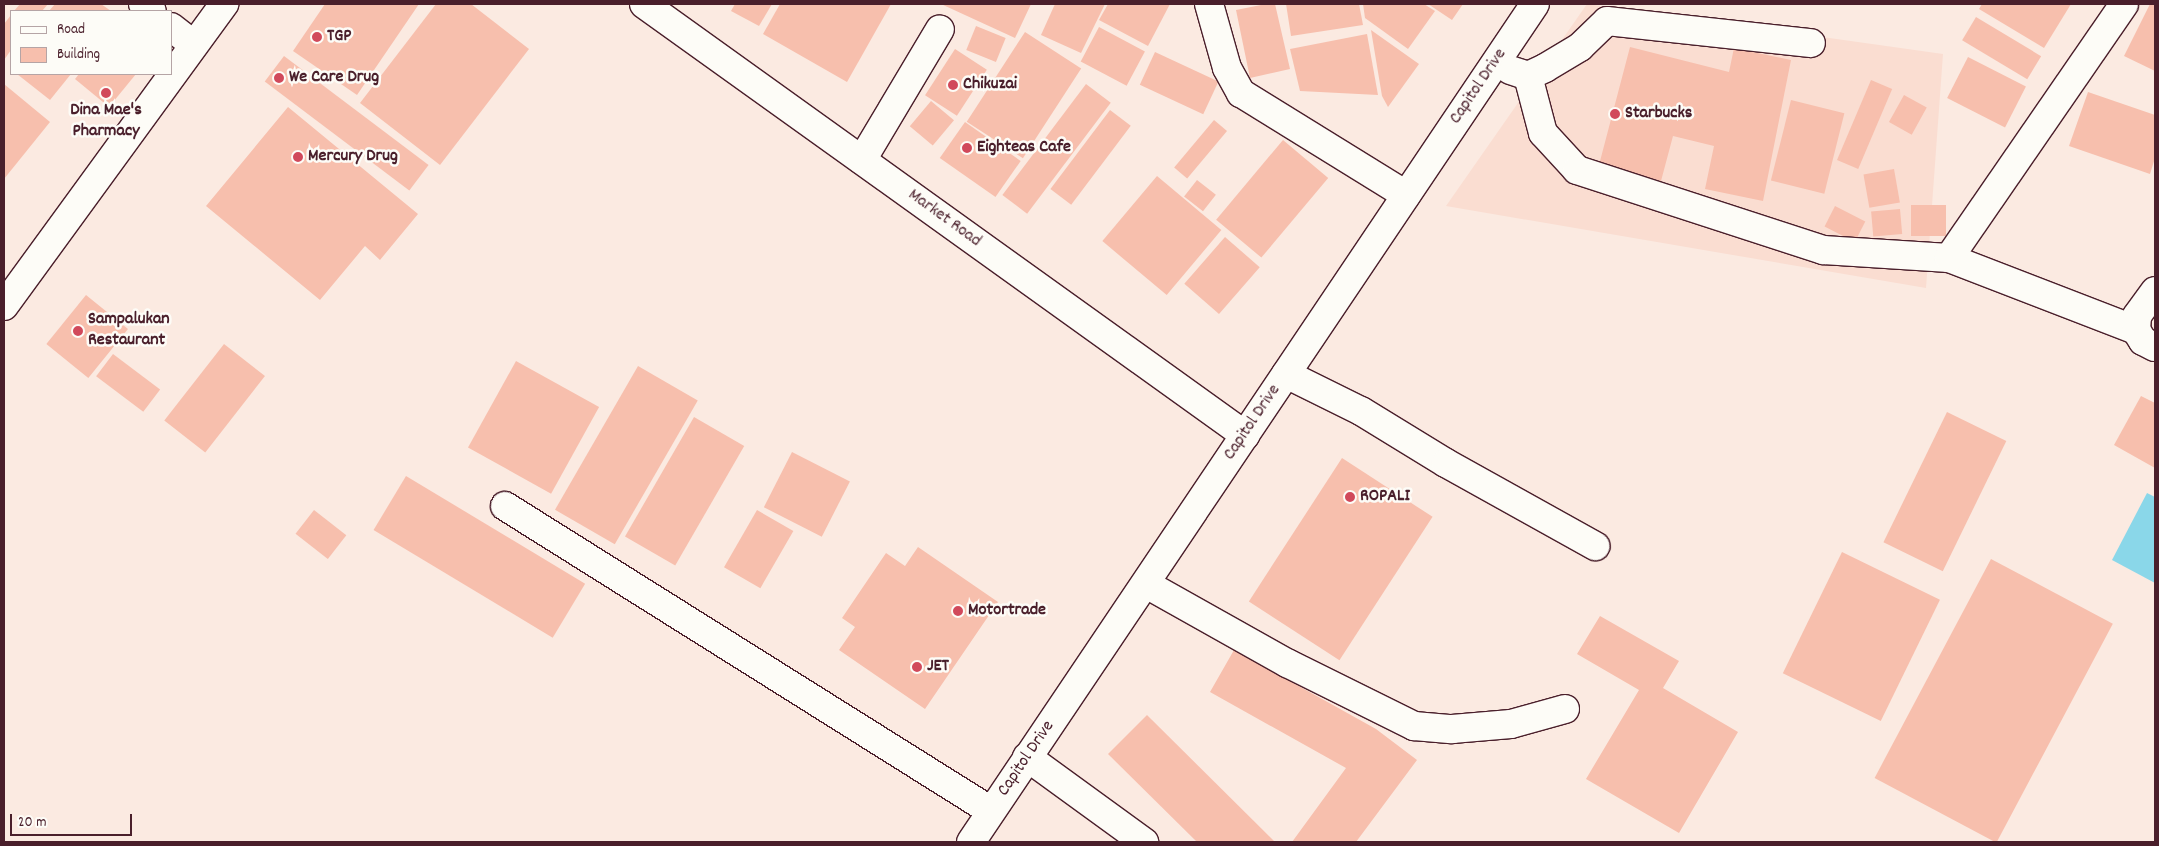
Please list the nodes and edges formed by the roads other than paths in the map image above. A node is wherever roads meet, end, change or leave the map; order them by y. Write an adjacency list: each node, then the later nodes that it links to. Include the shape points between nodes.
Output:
1 (224, 4): 9 (street)
2 (644, 4): 14 (street, Market Road)
3 (1209, 4): 15 (street, via 1226,68 1241,93)
4 (1535, 4): 10 (street, Capitol Drive)
5 (2124, 4): 16 (street)
6 (172, 27): 9 (street)
7 (940, 30): 14 (street)
8 (1811, 43): 13 (street, via 1607,21 1580,47)
9 (193, 44): 11 (street)
10 (1494, 64): 13 (street); 15 (street, Capitol Drive)
11 (172, 73)
12 (171, 75): 18 (street)
13 (1528, 76): 16 (street, via 1543,134 1577,170 1823,250)
14 (862, 160): 21 (street, Market Road)
15 (1406, 195): 20 (street, Capitol Drive)
16 (1949, 258): 19 (street)
17 (2155, 291): 19 (street, via 2137,316)
18 (4, 306)
19 (2145, 339)
20 (1286, 374): 21 (street, Capitol Drive); 23 (street, via 1362,410 1446,463)
21 (1245, 435): 24 (street, Capitol Drive)
22 (505, 506): 27 (street)
23 (1596, 546)
24 (1146, 584): 25 (street, via 1287,663 1414,726 1452,729 1511,724); 26 (street, Capitol Drive)
25 (1565, 709)
26 (1027, 757): 27 (street, Capitol Drive); 29 (street)
27 (991, 811): 28 (street, Capitol Drive)
28 (971, 842)
29 (1144, 842)

